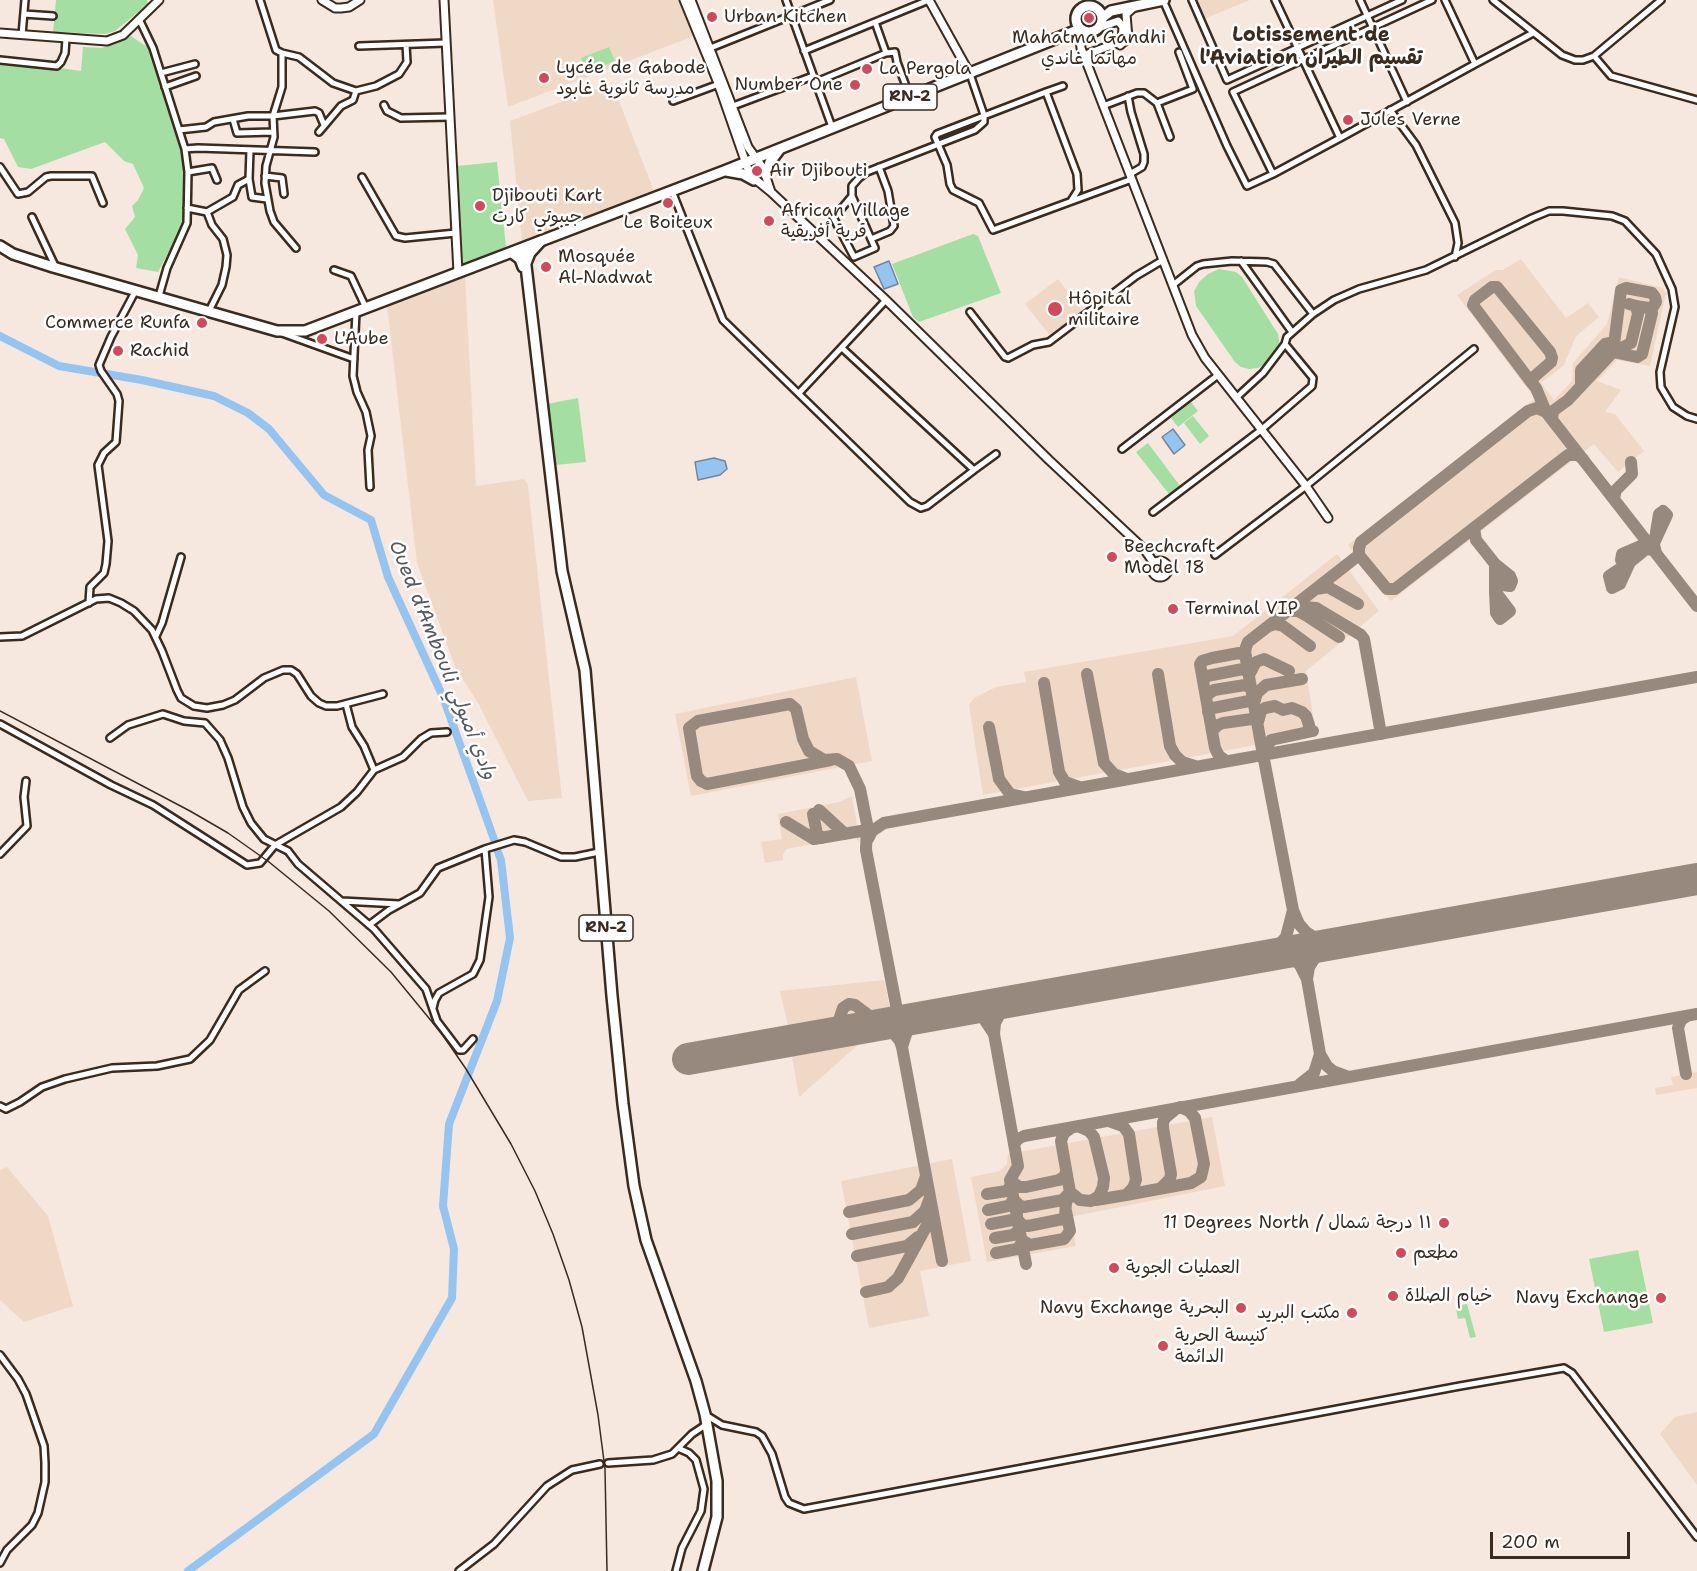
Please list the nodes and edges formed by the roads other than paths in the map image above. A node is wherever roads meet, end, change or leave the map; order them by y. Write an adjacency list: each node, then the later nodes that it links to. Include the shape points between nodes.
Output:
1 (25, 0): 23 (street)
2 (159, 0): 29 (street)
3 (260, 0): 46 (street, via 274,47)
4 (322, 0): 5 (street, via 335,8 350,7)
5 (360, 0)
6 (444, 0): 38 (street)
7 (684, 0): 43 (street)
8 (691, 0): 43 (street)
9 (786, 0): 24 (street)
10 (830, 0): 24 (street)
11 (929, 0): 30 (street); 55 (street)
12 (1163, 0): 21 (main road, RN-2); 98 (street, via 1247,186)
13 (1192, 0): 58 (street)
14 (1275, 0): 42 (street)
15 (1360, 0): 27 (street)
16 (1402, 0): 27 (street)
17 (1432, 0): 31 (street)
18 (1445, 0): 53 (street)
19 (1493, 0): 35 (street)
20 (1660, 0): 48 (street)
21 (1139, 3): 22 (main road, RN-2); 28 (main road, RN-2, via 1111,11); 51 (street, via 1125,17 1127,40)
22 (1097, 8): 25 (main road, RN-2, via 1084,7); 28 (main road)
23 (24, 14): 26 (street); 36 (street)
24 (792, 15): 43 (street); 44 (street)
25 (1076, 15): 34 (main road); 40 (main road, RN-2, via 1066,28)
26 (53, 16)
27 (1367, 17): 31 (street); 42 (street)
28 (1102, 18): 32 (main road)
29 (139, 19): 37 (street, via 123,34 106,41); 54 (street)
30 (875, 22): 44 (street); 47 (street)
31 (1373, 27): 50 (street); 70 (street)
32 (1098, 28): 34 (main road, RN-2); 51 (street, via 1118,21 1123,27 1122,41 1088,54)
33 (0, 33): 36 (street)
34 (1080, 33): 40 (main road, RN-2); 51 (street)
35 (1533, 33): 48 (street, via 1568,59); 53 (street)
36 (22, 35): 37 (street)
37 (66, 39): 49 (street, via 65,53 57,66)
38 (447, 43): 39 (street); 78 (street)
39 (406, 45): 41 (street); 63 (street, via 407,62 399,74)
40 (1038, 45): 55 (main road, RN-2)
41 (359, 46)
42 (1296, 48): 50 (street); 58 (street)
43 (707, 49): 60 (street)
44 (804, 51): 57 (street)
45 (1179, 52): 71 (street, via 1192,89)
46 (282, 53): 63 (street, via 299,57 333,83); 76 (street, via 282,87)
47 (886, 53): 59 (street); 67 (street, via 895,52)
48 (1594, 56): 68 (street, via 1611,76)
49 (0, 60)
50 (1302, 60): 65 (street); 86 (street)
51 (1086, 61): 74 (street)
52 (195, 64): 54 (street)
53 (1475, 64): 70 (street)
54 (161, 73): 62 (street)
55 (970, 74): 67 (main road, RN-2); 77 (street)
56 (196, 76): 62 (street)
57 (813, 76): 59 (street); 73 (street)
58 (1227, 80): 65 (street)
59 (816, 82): 81 (street)
60 (721, 83): 69 (street); 73 (street); 93 (street)
61 (1063, 86): 64 (street)
62 (165, 87): 82 (street)
63 (356, 91): 80 (street, via 353,100 341,106)
64 (1046, 92): 77 (street); 111 (street, via 1077,174 1078,190)
65 (1233, 92): 98 (street)
66 (1128, 96): 71 (street, via 1144,93); 74 (street); 100 (street, via 1144,154 1142,167)
67 (910, 97): 81 (main road, RN-2)
68 (1697, 100)
69 (673, 101)
70 (1407, 102): 75 (street)
71 (1156, 103): 85 (street)
72 (384, 105): 78 (street, via 401,118)
73 (734, 106): 93 (street)
74 (1103, 106): 100 (street)
75 (1390, 110): 86 (street); 124 (street, via 1416,145 1455,223)
76 (273, 116): 79 (street); 80 (street, via 318,111); 83 (street)
77 (984, 116): 87 (street, via 984,122 975,130); 87 (street, via 937,134)
78 (450, 117): 116 (street)
79 (233, 119): 82 (street); 83 (street, via 237,133)
80 (324, 125): 84 (street)
81 (832, 127): 88 (main road, RN-2)
82 (179, 130): 89 (street)
83 (273, 132): 91 (street)
84 (319, 132)
85 (1170, 137)
86 (1340, 138): 98 (street)
87 (938, 145): 95 (street); 111 (street, via 953,190 979,203 993,230)
88 (782, 147): 93 (main road, RN-2); 99 (main road)
89 (185, 149): 90 (street); 97 (street)
90 (250, 150): 91 (street); 103 (street)
91 (270, 152): 92 (street); 101 (street)
92 (315, 152)
93 (750, 160): 96 (main road, RN-2); 99 (street); 105 (street)
94 (0, 167): 112 (street, via 18,194 28,192 46,177 92,176)
95 (879, 167): 109 (street, via 859,178 852,186); 117 (street, via 894,226)
96 (724, 171): 105 (main road); 106 (main road, RN-2)
97 (188, 172): 104 (street, via 212,168); 113 (street)
98 (1272, 174)
99 (766, 175): 107 (street)
100 (1131, 176): 111 (street); 125 (street)
101 (265, 177): 108 (street, via 282,178); 110 (street)
102 (362, 177): 116 (street, via 396,236)
103 (249, 178): 110 (street, via 252,197); 114 (street, via 238,185 233,197)
104 (217, 180)
105 (754, 180): 107 (street)
106 (672, 191): 118 (main road, RN-2); 147 (street, via 723,320)
107 (771, 192): 134 (street)
108 (284, 194)
109 (852, 196): 117 (street); 117 (street, via 832,215 854,257 876,248)
110 (267, 199): 120 (street, via 274,222)
111 (1071, 201)
112 (103, 203)
113 (187, 208): 114 (street); 133 (street, via 185,230)
114 (207, 212): 136 (street, via 223,239 227,255 222,285)
115 (32, 217): 127 (street)
116 (456, 233): 130 (street)
117 (871, 239)
118 (541, 241): 121 (main road, RN-2); 128 (main road, via 530,253)
119 (0, 246): 127 (main road)
120 (296, 248)
121 (524, 249): 122 (main road); 128 (main road, RN-2)
122 (512, 253): 123 (main road); 128 (main road)
123 (502, 256): 128 (main road, via 517,260); 130 (main road)
124 (1455, 257): 139 (street, via 1426,270 1359,289); 149 (street, via 1549,211 1612,216 1625,221 1656,254 1672,289 1675,308 1660,372 1661,387 1673,407)
125 (1163, 260): 131 (street); 138 (street, via 1049,342 1033,345 1008,358)
126 (1241, 261): 131 (street, via 1197,266); 139 (street, via 1274,264); 141 (street)
127 (56, 268): 132 (main road)
128 (525, 269): 177 (main road, RN-2, via 562,571 585,670)
129 (334, 270): 135 (street, via 351,276)
130 (458, 273): 135 (main road)
131 (1173, 285): 146 (street, via 1192,335)
132 (136, 290): 133 (main road); 163 (street, via 99,365 119,401 116,442 98,465 108,541 104,573 90,587)
133 (159, 296): 136 (main road)
134 (886, 300): 143 (street); 158 (street)
135 (366, 308): 137 (main road)
136 (209, 311): 140 (main road)
137 (356, 312): 140 (main road, via 305,331); 145 (street)
138 (970, 312)
139 (1313, 314): 141 (street)
140 (277, 331): 145 (street)
141 (1292, 332): 142 (street)
142 (1285, 344): 148 (street, via 1263,374); 150 (street, via 1313,378 1312,386)
143 (842, 348): 147 (street); 153 (street)
144 (1474, 349): 154 (street)
145 (354, 359): 155 (street, via 355,384 371,436)
146 (1218, 375): 148 (street); 151 (street)
147 (799, 393): 153 (street, via 915,506 927,506)
148 (1237, 397): 150 (street)
149 (1697, 419)
150 (1261, 430): 154 (street); 156 (street)
151 (1122, 449)
152 (996, 454): 153 (street)
153 (974, 470)
154 (1306, 486): 157 (street); 159 (street)
155 (370, 487)
156 (1153, 512)
157 (1328, 518)
158 (1144, 549): 161 (street); 162 (street)
159 (1215, 555)
160 (181, 557): 164 (street)
161 (1163, 561): 162 (street); 162 (street, via 1168,569 1162,576 1154,573)
162 (1154, 563)
163 (89, 603): 164 (street, via 109,598 121,603 134,611); 165 (street, via 22,636)
164 (156, 636): 168 (street, via 181,698)
165 (0, 637)
166 (383, 694): 167 (street)
167 (346, 704): 168 (street, via 319,703 297,674 283,670 253,684 234,700); 173 (street, via 352,727)
168 (207, 708): 169 (street)
169 (205, 723): 172 (street, via 163,714 128,725); 175 (street, via 220,740 251,823 264,839)
170 (0, 724): 175 (street, via 153,805 247,865 260,863)
171 (447, 732): 173 (street, via 426,736 403,757)
172 (110, 738)
173 (374, 770): 175 (street, via 341,807)
174 (26, 782): 178 (street, via 27,826)
175 (275, 845): 179 (street, via 288,851)
176 (485, 849): 177 (street, via 514,840 561,857); 180 (street, via 438,868 420,893); 183 (street, via 489,897 480,960 473,974 439,993)
177 (599, 852): 187 (main road, RN-2, via 634,1186 646,1240 689,1356)
178 (0, 854)
179 (340, 901): 180 (street); 181 (street)
180 (400, 904): 181 (street)
181 (369, 924): 183 (street, via 426,989)
182 (265, 971): 185 (street, via 239,990 210,1040 190,1059 157,1066 112,1068 65,1079 42,1087 6,1109)
183 (433, 1010): 184 (street, via 459,1050)
184 (473, 1039)
185 (0, 1106)
186 (0, 1355): 192 (street, via 18,1379 40,1433 45,1482 32,1525 7,1550)
187 (706, 1419): 188 (street); 191 (street, via 762,1436 772,1454 785,1497 804,1509 1564,1368); 195 (main road, RN-2, via 718,1500 714,1534)
188 (678, 1448): 189 (street, via 653,1460); 194 (street, via 696,1460 704,1489 701,1511 682,1548)
189 (608, 1463)
190 (600, 1464): 193 (street, via 572,1470 547,1486 494,1544)
191 (1697, 1537)
192 (0, 1563)
193 (459, 1571)
194 (676, 1571)
195 (703, 1571)

